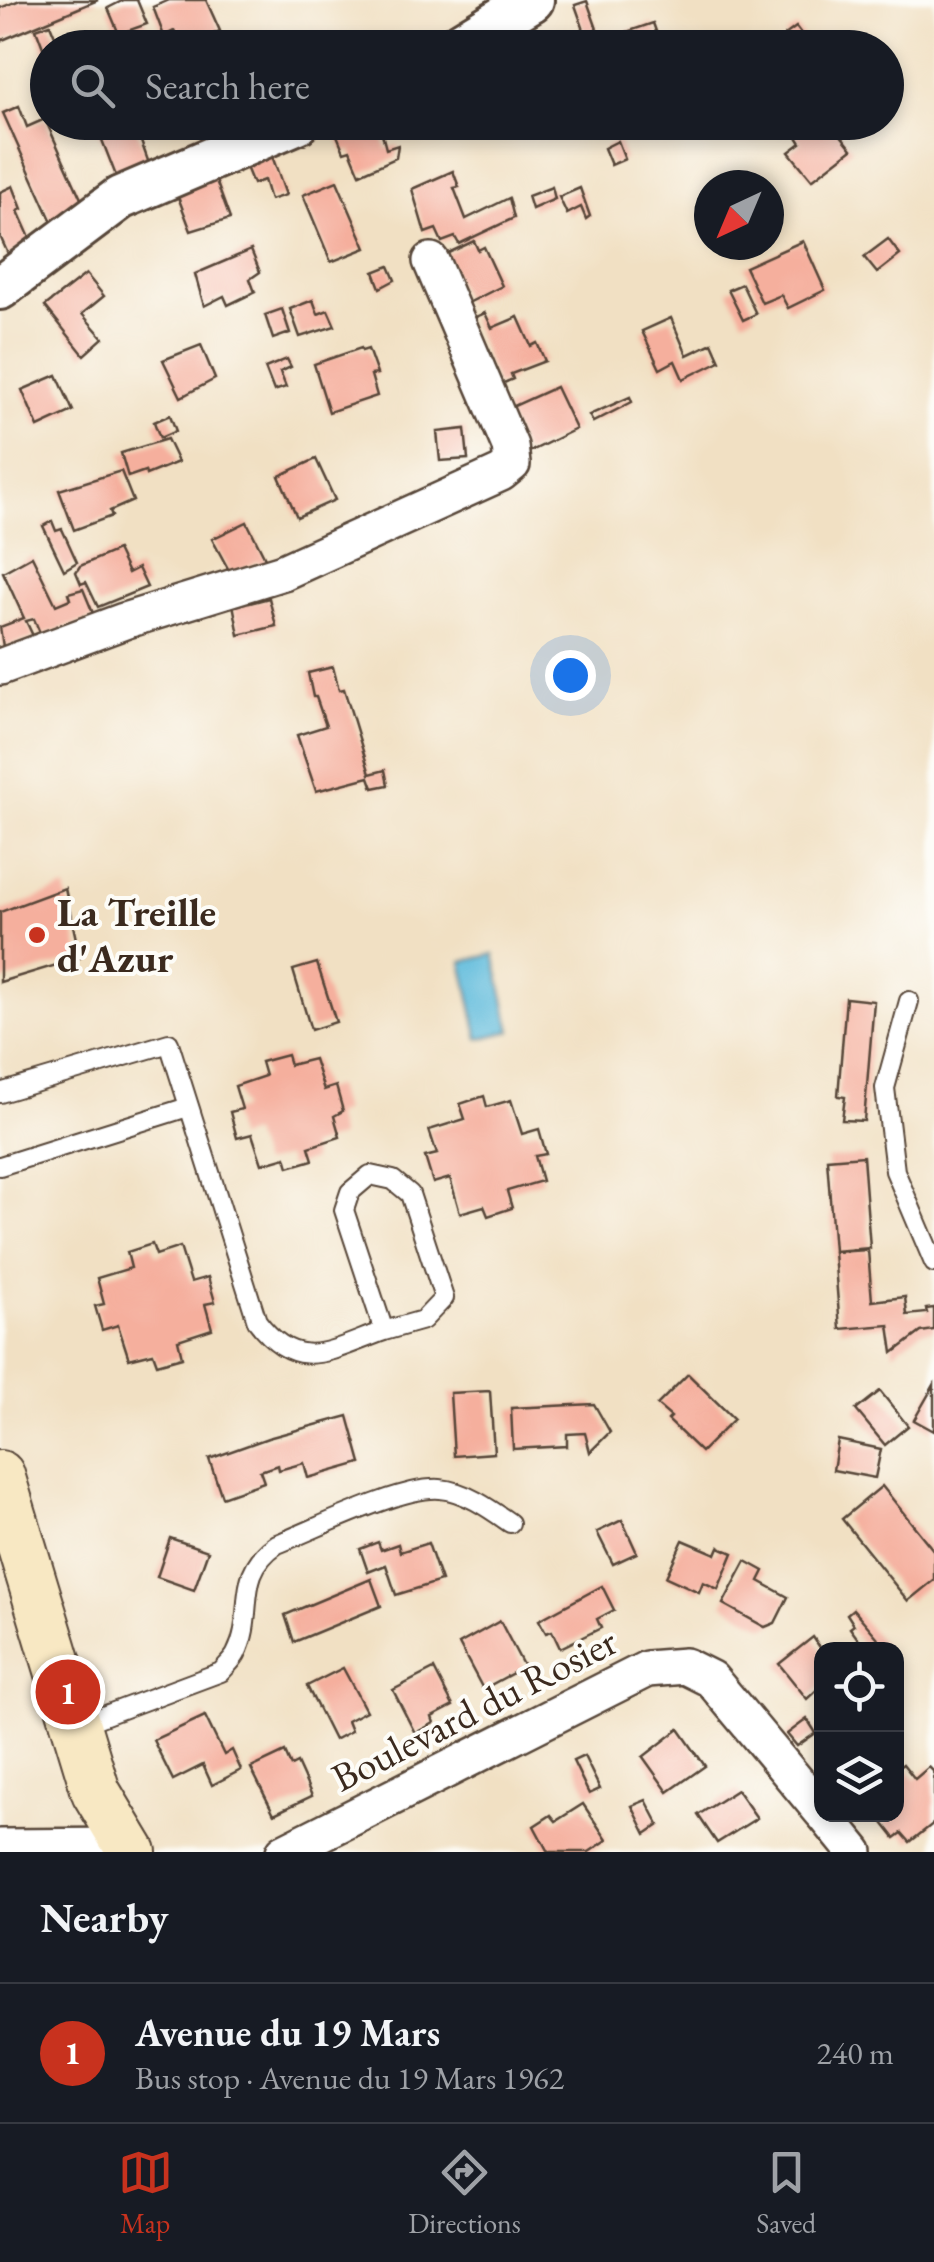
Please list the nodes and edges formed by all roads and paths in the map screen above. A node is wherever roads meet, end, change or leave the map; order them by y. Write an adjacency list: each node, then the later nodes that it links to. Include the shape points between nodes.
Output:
1 (532, 0): 2 (street)
2 (483, 30)
3 (256, 140): 5 (street, via 120,198)
4 (432, 260): 6 (street, via 512,464 283,572)
5 (0, 288)
6 (0, 667)
7 (909, 1001): 11 (lane, via 884,1088 895,1172)
8 (0, 1094): 9 (lane, via 168,1043)
9 (188, 1107): 10 (lane); 12 (lane, via 257,1321 271,1340 304,1355)
10 (0, 1166)
11 (934, 1263)
12 (384, 1330): 12 (lane, via 422,1320 444,1298 410,1194 370,1175 350,1192 344,1210)
13 (0, 1475): 15 (main road)
14 (510, 1523): 15 (lane, via 440,1489 403,1494 277,1544 262,1554 250,1576 241,1642 221,1672)
15 (78, 1725): 19 (main road, via 96,1792)
16 (814, 1802): 20 (street, Boulevard du Rosier, via 711,1679 685,1666 647,1669)
17 (830, 1822): 21 (street, Boulevard du Rosier)
18 (0, 1846): 19 (street)
19 (130, 1849)
20 (284, 1852)
21 (855, 1852)

